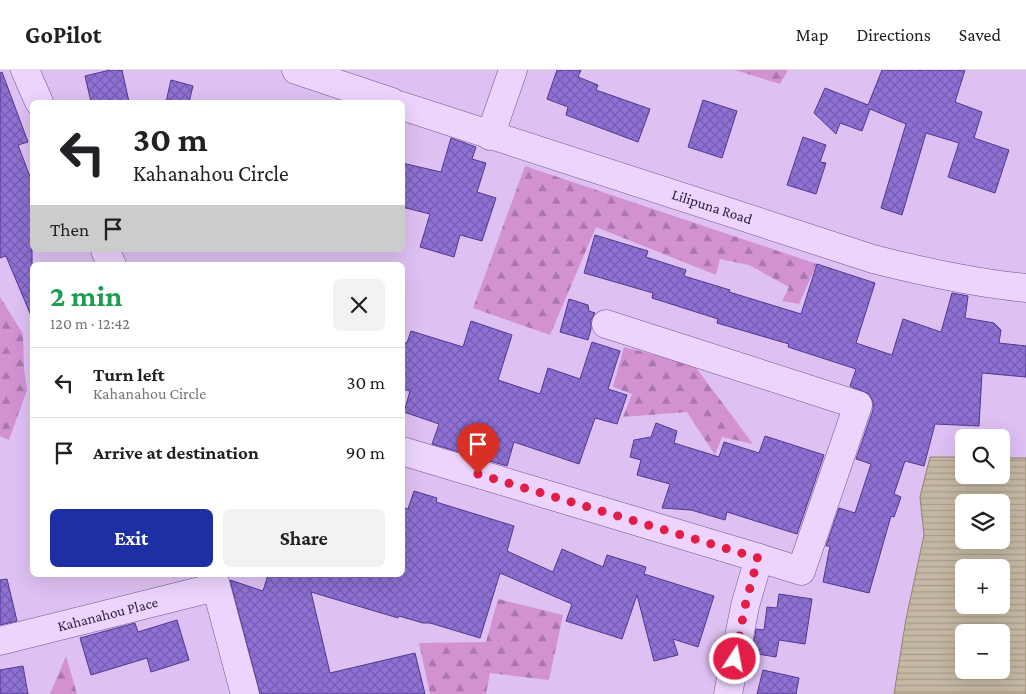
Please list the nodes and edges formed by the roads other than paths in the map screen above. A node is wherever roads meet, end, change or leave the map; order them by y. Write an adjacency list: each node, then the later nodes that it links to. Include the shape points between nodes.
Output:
1 (24, 70): 4 (street)
2 (296, 70): 5 (street)
3 (513, 70): 7 (street)
4 (38, 100)
5 (386, 100)
6 (405, 107): 7 (street, Lilipuna Road)
7 (490, 136): 8 (street, Lilipuna Road, via 873,259 962,280)
8 (1026, 288)
9 (606, 324): 11 (street, via 858,405 801,571)
10 (405, 452): 11 (street)
11 (758, 558): 15 (street)
12 (215, 581): 13 (street, Kahanahou Place); 14 (street)
13 (0, 641)
14 (245, 694)
15 (728, 694)

